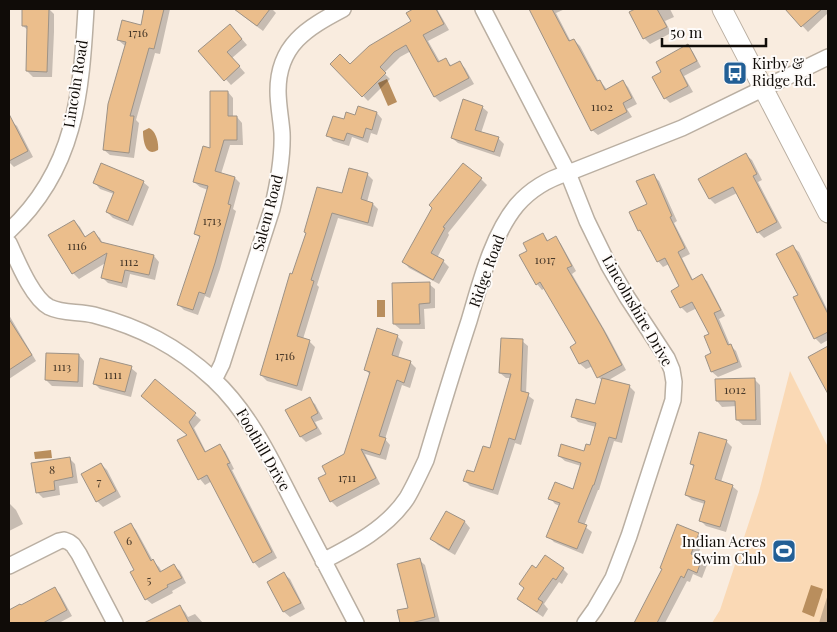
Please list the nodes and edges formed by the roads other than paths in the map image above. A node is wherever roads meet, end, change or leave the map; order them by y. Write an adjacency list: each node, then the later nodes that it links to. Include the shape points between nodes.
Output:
1 (86, 9): 9 (street, Lincoln Road, via 77,100 60,162 35,203)
2 (343, 9): 11 (street, Salem Road, via 302,34 284,58 278,91 282,134 278,184 228,346)
3 (483, 9): 7 (street, Lincolnshire Drive)
4 (722, 9): 6 (main road)
5 (828, 57): 6 (street, Ridge Road)
6 (764, 89): 7 (street, Ridge Road, via 682,128); 8 (main road)
7 (568, 174): 12 (street, Ridge Road, via 553,178 529,193 500,232 480,284 426,460 406,499 374,532); 16 (street, Lincolnshire Drive, via 609,266 667,358 674,382 672,400 629,536 613,578)
8 (828, 213)
9 (9, 231)
10 (9, 243): 11 (street, Foothill Drive, via 28,282 48,306 60,311 91,314 148,333 174,348)
11 (214, 380): 12 (street, Foothill Drive, via 246,417)
12 (324, 561): 15 (street, Foothill Drive)
13 (9, 566): 14 (street, via 54,542 69,542 79,554)
14 (115, 623)
15 (356, 623)
16 (585, 623)

